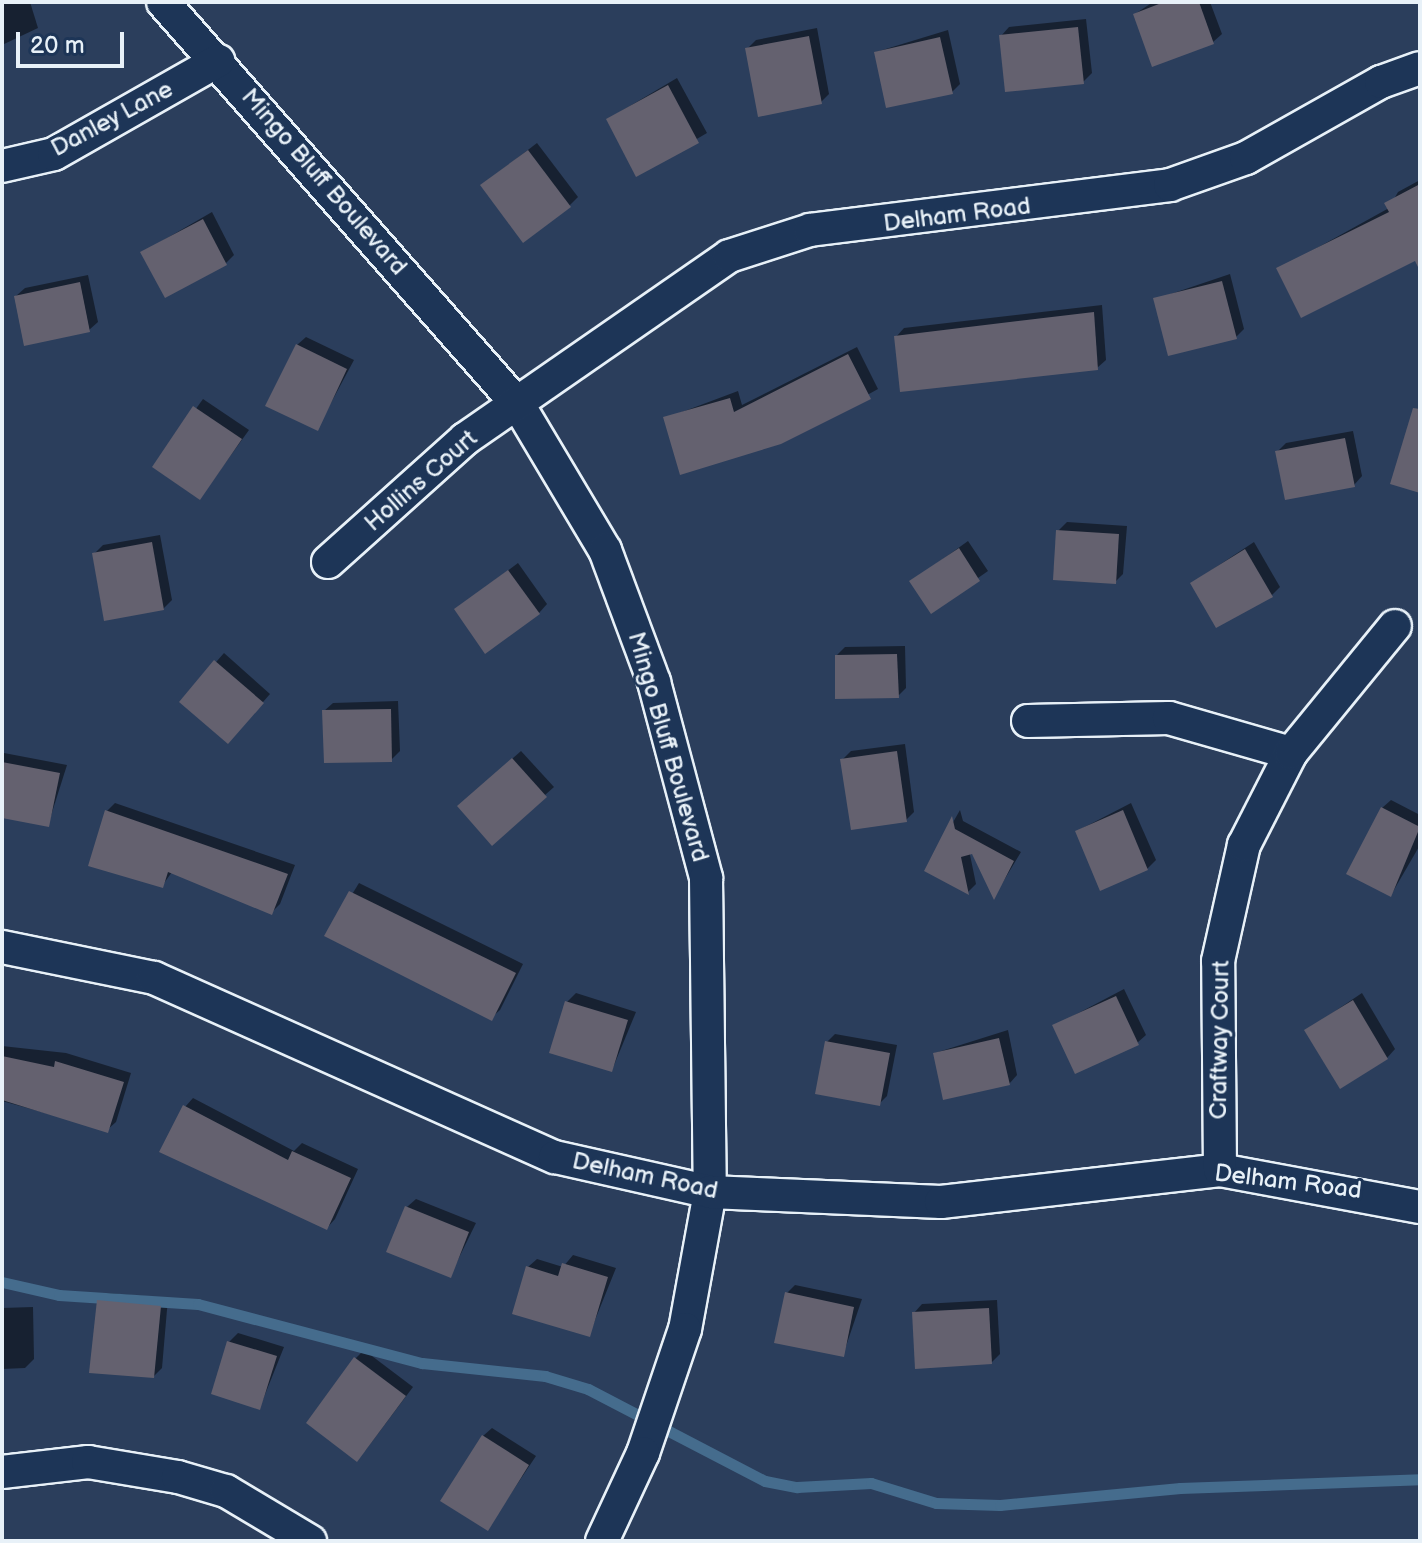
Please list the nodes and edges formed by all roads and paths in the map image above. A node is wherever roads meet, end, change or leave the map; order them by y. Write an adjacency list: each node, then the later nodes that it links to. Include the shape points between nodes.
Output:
1 (163, 2): 2 (street, Mingo Bluff Boulevard)
2 (218, 61): 4 (street, Danley Lane, via 54,154); 5 (street, Mingo Bluff Boulevard)
3 (1420, 68): 5 (street, Delham Road, via 1381,82 1246,158 1170,185 810,230 765,242 653,303)
4 (2, 166)
5 (519, 406): 6 (street, Hollins Court, via 465,439); 12 (street, Mingo Bluff Boulevard, via 605,550 654,682 706,878)
6 (328, 562)
7 (1395, 626): 9 (street, Craftway Court)
8 (1028, 721): 9 (street, via 1169,718)
9 (1291, 753): 11 (street, Craftway Court, via 1244,845 1218,961)
10 (2, 947): 12 (street, Delham Road, via 154,978 555,1157)
11 (1220, 1170): 12 (street, Delham Road, via 941,1202); 13 (street, Delham Road)
12 (710, 1192): 16 (street, Mingo Bluff Boulevard, via 685,1329 643,1453)
13 (1420, 1207)
14 (2, 1472): 15 (street, via 88,1462 178,1477 226,1491)
15 (310, 1541)
16 (602, 1541)

